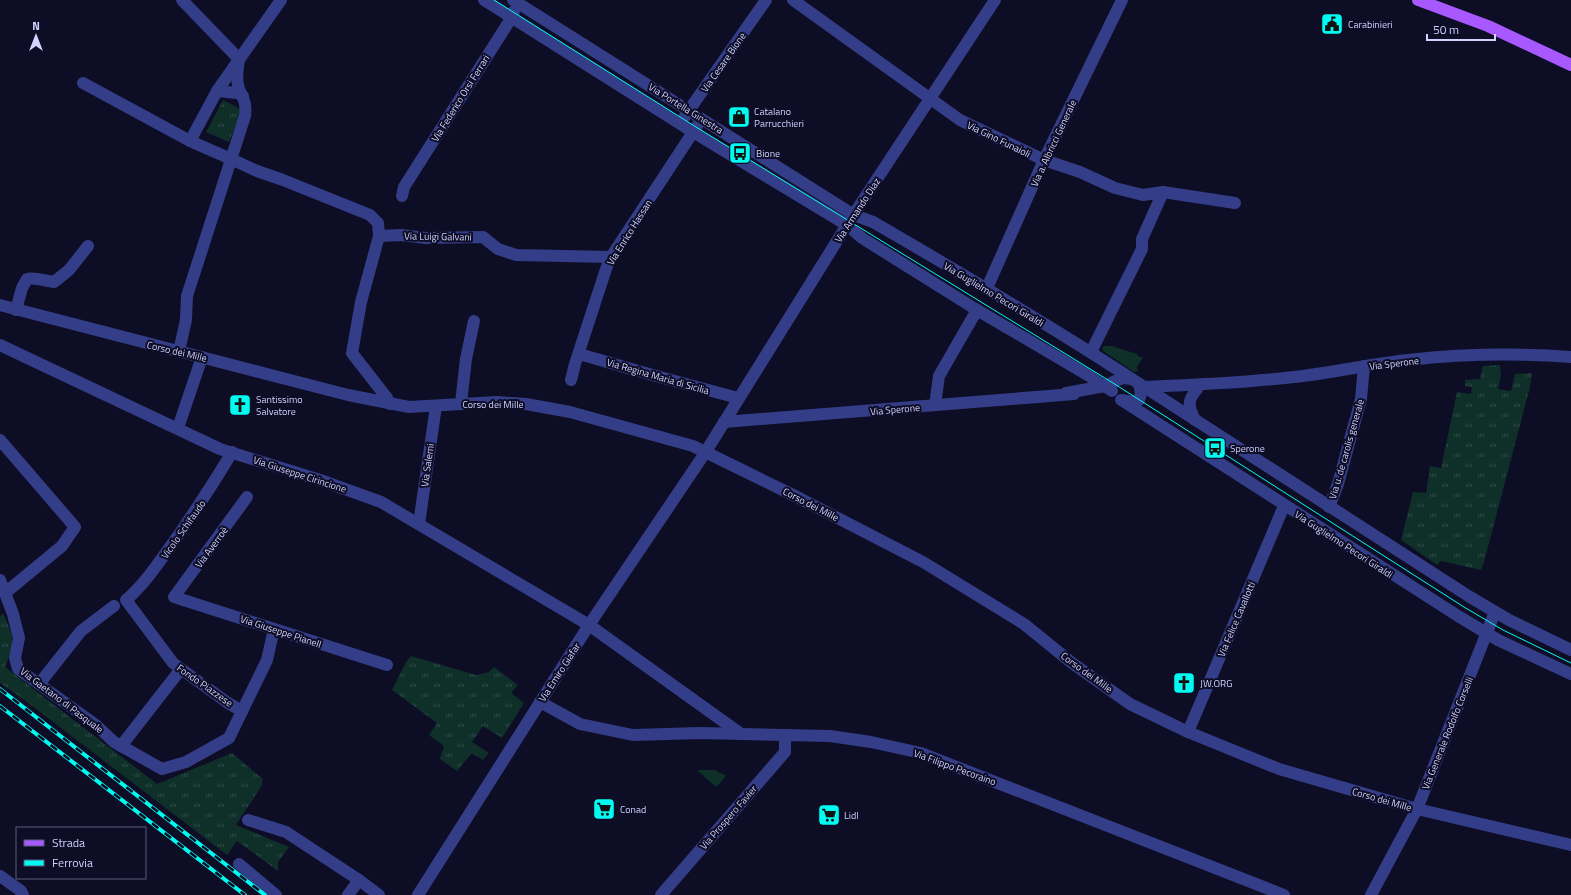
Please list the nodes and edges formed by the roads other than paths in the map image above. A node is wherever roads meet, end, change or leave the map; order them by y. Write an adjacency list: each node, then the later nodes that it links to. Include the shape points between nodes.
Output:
1 (182, 0): 11 (street)
2 (281, 0): 11 (street)
3 (484, 0): 10 (street, Via Portella Ginestra)
4 (766, 0): 17 (street, Via Cesare Bione)
5 (793, 0): 16 (street, Via Gino Funaioli)
6 (995, 0): 16 (street, Via Armando Diaz)
7 (1122, 0): 23 (street, Via a. Albricci Generale)
8 (1418, 0): 12 (main road, via 1488,26)
9 (516, 1): 10 (street, Via Federico Orsi Ferrari); 17 (street, Via Portella Ginestra)
10 (512, 18): 19 (street, Via Portella Ginestra); 25 (street, Via Federico Orsi Ferrari, via 404,187)
11 (239, 59): 14 (street); 15 (street, via 237,76)
12 (1571, 65)
13 (83, 83): 21 (street)
14 (217, 91): 15 (street); 21 (street)
15 (242, 96): 22 (street, via 246,105 245,116)
16 (931, 99): 23 (street, Via Gino Funaioli, via 960,120); 27 (street, Via Armando Diaz)
17 (689, 110): 18 (street, Via Portella Ginestra); 19 (street, Via Cesare Bione)
18 (702, 118): 20 (street, Via Enrico Hassan); 27 (street, Via Portella Ginestra)
19 (680, 124): 20 (street, Via Portella Ginestra)
20 (693, 132): 28 (street, Via Portella Ginestra); 31 (street, Via Enrico Hassan)
21 (190, 141): 22 (street)
22 (231, 160): 29 (street, via 370,214 378,223); 38 (street, via 188,296)
23 (1044, 160): 24 (street, Via Gino Funaioli, via 1080,172 1115,188 1143,195); 32 (street, Via a. Albricci Generale)
24 (1163, 192): 26 (street, Via Gino Funaioli); 39 (street, via 1142,239 1142,249)
25 (402, 196)
26 (1235, 203)
27 (854, 214): 28 (street, Via Armando Diaz); 32 (street, Via Guglielmo Pecori Giraldi, via 873,222)
28 (847, 226): 35 (street, Via Guglielmo Pecori Giraldi); 53 (street, Via Armando Diaz)
29 (379, 236): 31 (street, Via Luigi Galvani, via 483,237 498,249 516,255); 55 (street, via 361,302 352,353)
30 (88, 246): 34 (street, via 69,270 54,282 27,278)
31 (612, 257): 40 (street, Via Enrico Hassan)
32 (987, 288): 39 (street, Via Guglielmo Pecori Giraldi)
33 (0, 305): 34 (street, Corso dei Mille)
34 (16, 310): 38 (street, Corso dei Mille)
35 (977, 310): 44 (street, Via Guglielmo Pecori Giraldi); 56 (street, via 939,376)
36 (474, 321): 54 (street)
37 (0, 345): 60 (street, Via Giuseppe Cirincione)
38 (179, 351): 41 (street, Corso dei Mille)
39 (1091, 352): 47 (street, Via Guglielmo Pecori Giraldi)
40 (579, 354): 45 (street, Via Enrico Hassan); 53 (street, Via Regina Maria di Sicilia)
41 (202, 356): 55 (street, Corso dei Mille); 60 (street)
42 (1571, 357): 43 (street, Via Sperone, via 1494,354 1407,360)
43 (1364, 366): 46 (street, Via Sperone, via 1295,377); 66 (street, Via u. de carolis generale, via 1361,399 1338,484)
44 (1086, 374): 49 (street, via 1087,383); 50 (street, Via Guglielmo Pecori Giraldi)
45 (571, 380)
46 (1219, 384): 47 (street); 48 (street)
47 (1139, 386): 50 (street, via 1122,378); 50 (street, via 1139,400 1136,401); 52 (street)
48 (1197, 389): 52 (street); 58 (street, via 1190,398 1189,405)
49 (1082, 390): 50 (street); 51 (street)
50 (1114, 391): 51 (street, via 1101,394); 65 (street, Via Guglielmo Pecori Giraldi)
51 (1066, 394): 56 (street, Via Sperone)
52 (1154, 394): 58 (street)
53 (738, 398): 59 (street, Via Armando Diaz)
54 (461, 403): 57 (street, Corso dei Mille); 63 (street, Corso dei Mille, via 526,404 570,412 693,446)
55 (390, 404): 57 (street, Corso dei Mille, via 409,408)
56 (935, 405): 59 (street, Via Sperone)
57 (436, 406): 67 (street, Via Salemi)
58 (1195, 420): 66 (street)
59 (724, 422): 63 (street, Via Armando Diaz)
60 (178, 428): 62 (street, Via Giuseppe Cirincione)
61 (0, 440): 69 (street, via 75,527 62,546)
62 (232, 452): 67 (street, Via Giuseppe Cirincione, via 381,502); 71 (street, Vicolo Schifaudo, via 161,560 141,587)
63 (705, 453): 74 (street, Via Emiro Giafar); 85 (street, Corso dei Mille, via 802,499 922,562 1024,624 1072,663 1130,704)
64 (247, 497): 70 (street, Via Averroè)
65 (1284, 506): 76 (street, Via Guglielmo Pecori Giraldi); 85 (street, Via Felice Cavallotti)
66 (1329, 507): 73 (street)
67 (419, 524): 74 (street, Via Giuseppe Cirincione)
68 (0, 580): 69 (street, Via Gaetano di Pasquale)
69 (5, 593): 81 (street, Via Gaetano di Pasquale, via 19,638 15,658 18,669)
70 (174, 597): 75 (street, Via Giuseppe Pianell)
71 (126, 600): 79 (street, Fondo Piazzese, via 173,663)
72 (114, 606): 81 (street, via 81,631)
73 (1495, 612): 76 (street, Via Generale Rodolfo Corselli); 77 (street)
74 (590, 626): 82 (street, Via Emiro Giafar); 84 (street, Via Giuseppe Cirincione)
75 (274, 629): 78 (street, Via Giuseppe Pianell); 83 (street, via 267,660)
76 (1486, 633): 80 (street, Via Guglielmo Pecori Giraldi); 91 (street, Via Generale Rodolfo Corselli)
77 (1571, 650)
78 (387, 665)
79 (182, 669): 83 (street, Fondo Piazzese); 89 (street)
80 (1571, 674)
81 (39, 684): 89 (street, Via Gaetano di Pasquale)
82 (540, 702): 86 (street, Via Filippo Pecoraino, via 580,724 626,734); 90 (street, Via Emiro Giafar)
83 (242, 711): 89 (street, Via Gaetano di Pasquale, via 229,738 186,762 162,769)
84 (716, 716): 86 (street, via 710,726); 87 (street, Via Giuseppe Cirincione)
85 (1188, 732): 91 (street, Corso dei Mille, via 1279,769)
86 (700, 733): 87 (street, Via Filippo Pecoraino)
87 (741, 734): 88 (street, Via Filippo Pecoraino)
88 (785, 735): 105 (street, Via Prospero Favier, via 785,752); 106 (street, Via Filippo Pecoraino, via 830,736 921,753)
89 (121, 746)
90 (495, 773): 93 (street, Via Emiro Giafar); 102 (street, via 467,808)
91 (1417, 809): 94 (street, Corso dei Mille); 107 (street, Via Generale Rodolfo Corselli)
92 (248, 820): 97 (street, via 286,832)
93 (458, 840): 103 (street, Via Emiro Giafar); 104 (street)
94 (1571, 845)
95 (239, 864): 99 (street)
96 (0, 876): 98 (street)
97 (359, 880): 100 (street); 101 (street)
98 (23, 895)
99 (276, 895)
100 (348, 895)
101 (379, 895)
102 (409, 895)
103 (418, 895)
104 (427, 895)
105 (661, 895)
106 (1284, 895)
107 (1371, 895)

